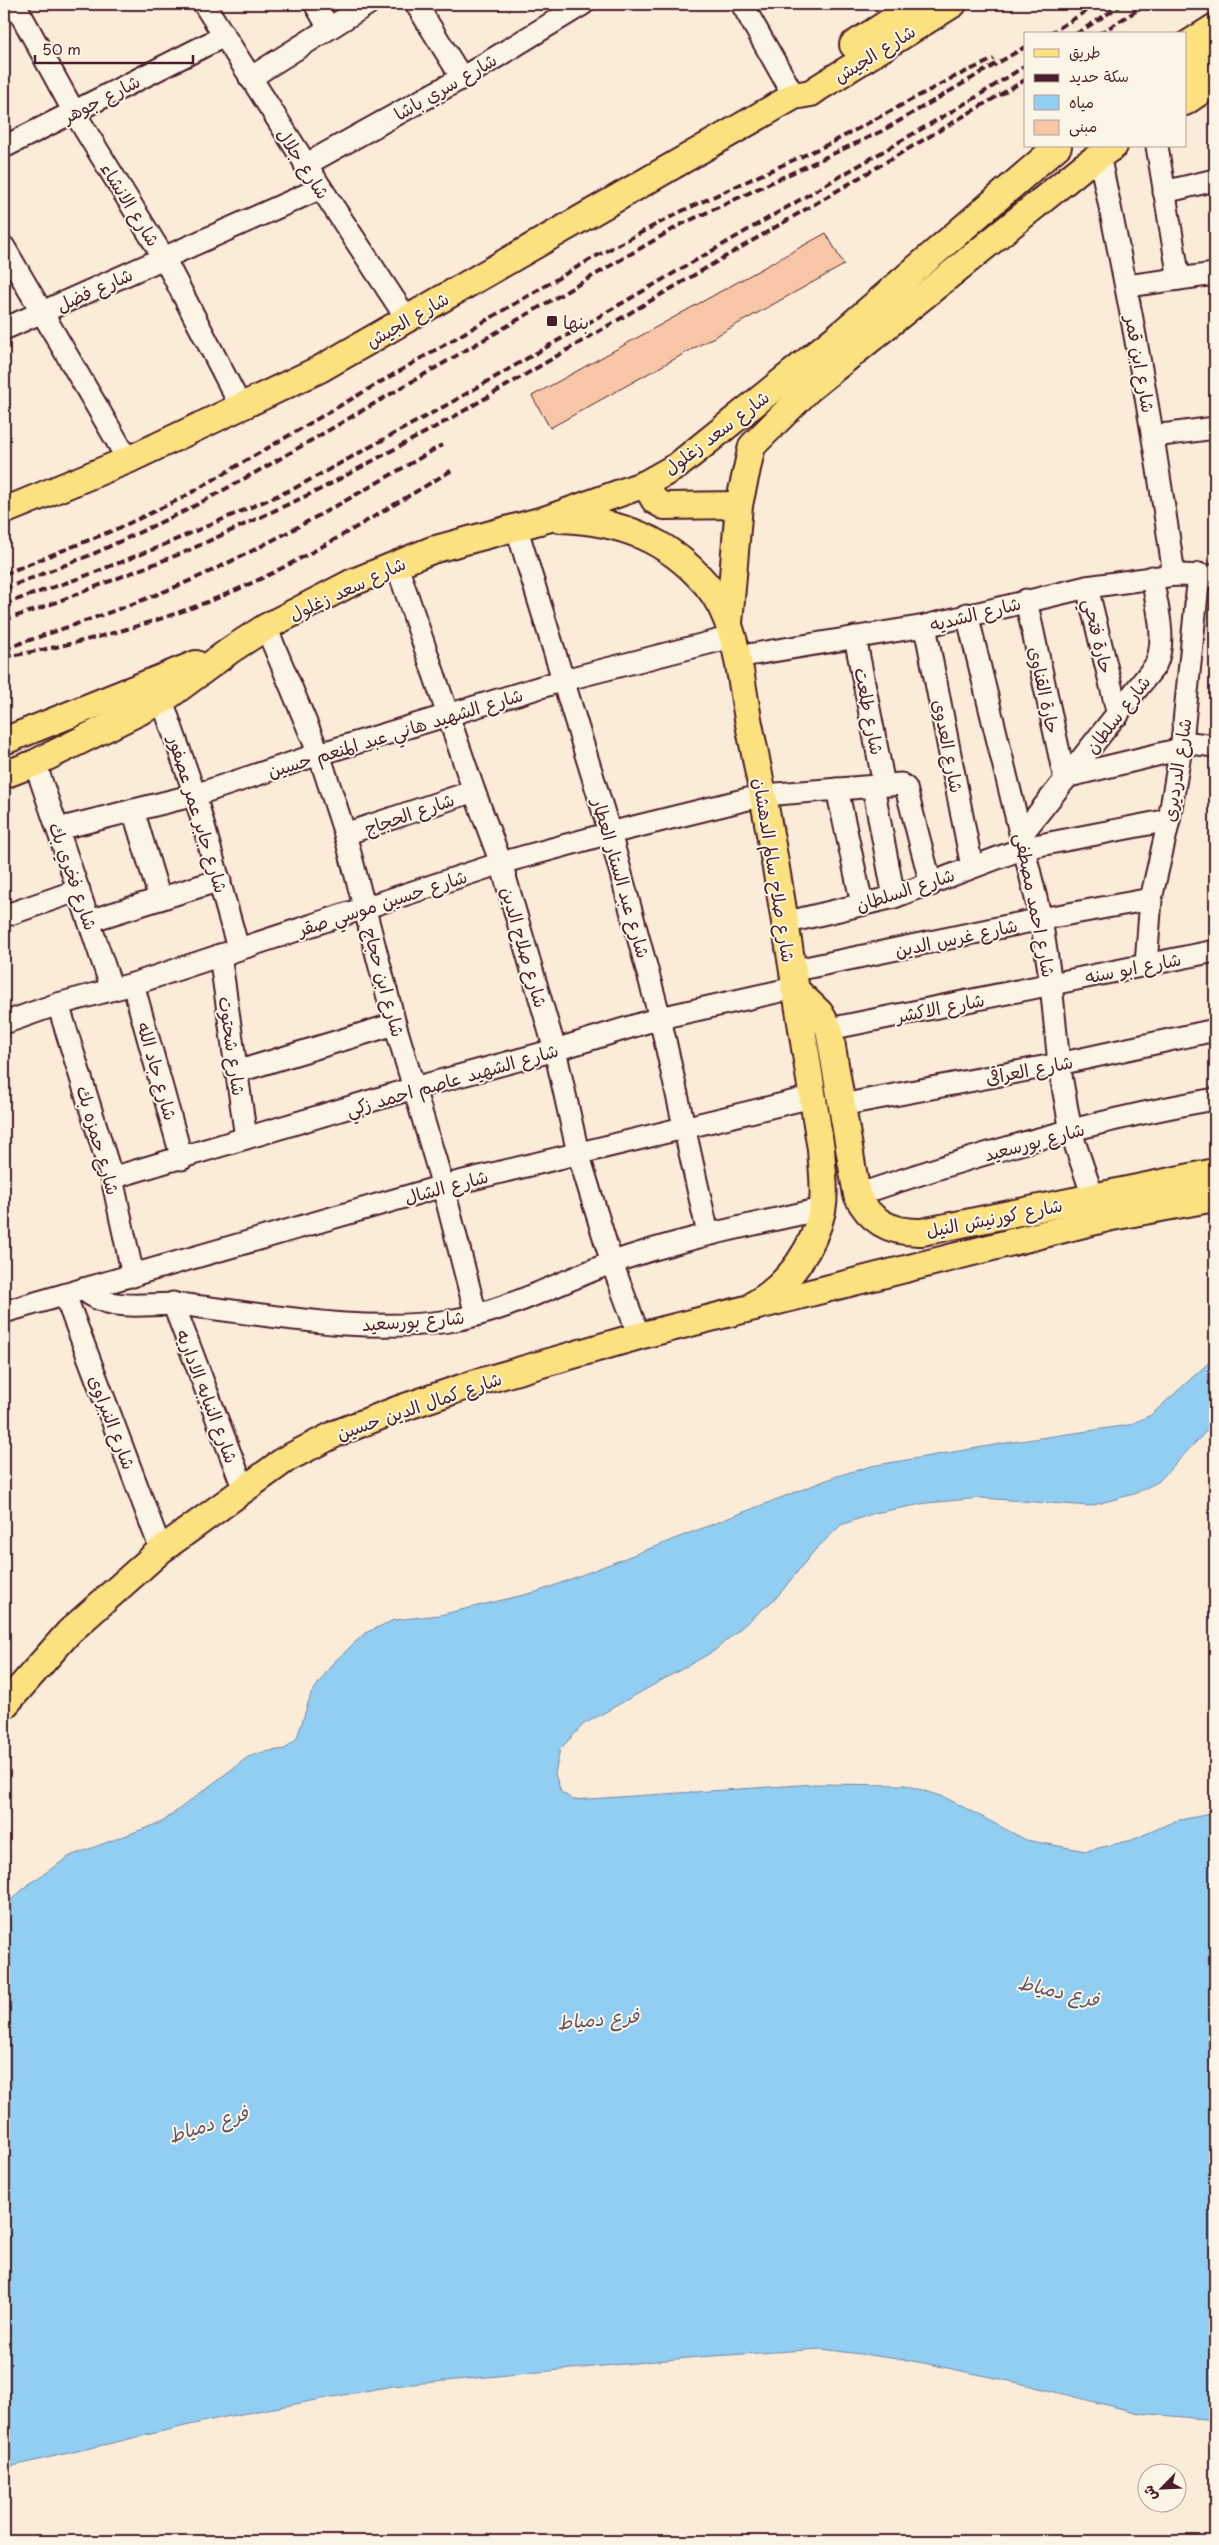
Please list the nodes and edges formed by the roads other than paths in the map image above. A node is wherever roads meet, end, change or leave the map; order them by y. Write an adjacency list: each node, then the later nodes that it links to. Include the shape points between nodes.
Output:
1 (16, 4): 23 (street, شارع الانشاء)
2 (204, 4): 12 (street, شارع جلال)
3 (314, 4): 11 (street)
4 (368, 4): 11 (street)
5 (416, 4): 18 (street)
6 (742, 4): 21 (street)
7 (918, 4): 21 (main road, شارع الجيش, via 809,74 797,87)
8 (952, 4): 21 (main road, شارع الجيش, via 818,88)
9 (580, 5): 18 (street, شارع سري باشا)
10 (1215, 26): 14 (main road)
11 (329, 28): 17 (street)
12 (224, 36): 17 (street, شارع جلال); 23 (street, شارع جوهر)
13 (1215, 43): 15 (highway)
14 (1186, 45)
15 (1186, 59)
16 (1215, 68): 20 (highway)
17 (250, 78): 28 (street, شارع جلال)
18 (462, 78): 28 (street, شارع سري باشا)
19 (1215, 82): 22 (main road)
20 (1186, 84)
21 (794, 96): 38 (main road, شارع الجيش)
22 (1186, 101)
23 (74, 112): 24 (street, شارع جوهر); 33 (street, شارع الانشاء)
24 (4, 147)
25 (1056, 148): 44 (main road, شارع سعد زغلول, via 844,332 677,466)
26 (1157, 148): 31 (street)
27 (1107, 151): 36 (street, شارع ابن قمر); 45 (main road, شارع سعد زغلول, via 809,389 752,446)
28 (305, 164): 30 (street, شارع جلال)
29 (1215, 180): 31 (street)
30 (321, 188): 33 (street, شارع فضل); 38 (street, شارع جلال)
31 (1164, 192): 35 (street)
32 (4, 247): 37 (street)
33 (164, 258): 37 (street, شارع فضل); 40 (street, شارع الانشاء)
34 (1215, 274): 35 (street)
35 (1178, 279): 36 (street)
36 (1127, 286): 42 (street, شارع ابن قمر)
37 (41, 312): 39 (street, شارع فضل); 43 (street)
38 (407, 319): 40 (main road, شارع الجيش, via 320,369)
39 (4, 329)
40 (241, 407): 43 (main road, شارع الجيش)
41 (1215, 428): 42 (street)
42 (1154, 436): 50 (street, شارع ابن قمر)
43 (128, 460): 46 (main road, شارع الجيش)
44 (645, 484): 45 (main road, via 656,501 664,506); 47 (main road, شارع سعد زغلول)
45 (739, 505): 59 (main road, شارع سعد زغلول)
46 (5, 507)
47 (547, 519): 48 (main road, شارع سعد زغلول); 59 (main road, شارع صلاح سالم الدهشان, via 592,520 636,532 667,550 707,585)
48 (516, 526): 49 (main road, شارع سعد زغلول); 60 (street, شارع عبد الستار العطار)
49 (396, 563): 57 (main road, شارع سعد زغلول); 62 (street, شارع صلاح الدين)
50 (1174, 575): 51 (street, شارع الشديه); 52 (street, شارع الشديه)
51 (1207, 575): 65 (street, شارع الدرديرى)
52 (1152, 577): 53 (street, شارع الشديه); 63 (street, شارع سلطان, via 1160,657)
53 (1087, 587): 54 (street, شارع الشديه); 63 (street, حارة فتحي)
54 (1026, 600): 55 (street, شارع الشديه); 70 (street, حارة القناوى)
55 (967, 614): 56 (street, شارع الشديه); 81 (street, شارع احمد مصطفى)
56 (925, 626): 58 (street, شارع الشديه); 83 (street, شارع العدوى)
57 (266, 627): 61 (main road, شارع سعد زغلول); 67 (street, شارع ابن حجاج)
58 (855, 637): 59 (street, شارع الشديه); 71 (street, شارع طلعت)
59 (732, 639): 60 (street, شارع الشهيد هاني عبد المنعم حسين); 75 (main road, شارع صلاح سالم الدهشان)
60 (564, 680): 62 (street, شارع الشهيد هاني عبد المنعم حسين); 79 (street, شارع عبد الستار العطار)
61 (159, 690): 64 (main road, شارع سعد زغلول); 68 (main road, شارع سعد زغلول); 74 (street, شارع جابر عمر عصفور)
62 (449, 714): 67 (street, شارع الشهيد هاني عبد المنعم حسين); 73 (street, شارع صلاح الدين)
63 (1118, 715): 70 (street, شارع سلطان)
64 (4, 741)
65 (1182, 745): 66 (street); 70 (street); 77 (street, شارع الدرديرى)
66 (1215, 746)
67 (319, 754): 74 (street, شارع الشهيد هاني عبد المنعم حسين); 80 (street, شارع ابن حجاج)
68 (35, 763): 69 (main road, شارع سعد زغلول); 78 (street, شارع فخري بك)
69 (4, 775)
70 (1067, 778): 81 (street, شارع سلطان)
71 (886, 785): 72 (street, شارع حسين موسي صقر); 85 (street, via 906,788); 87 (street)
72 (837, 789): 75 (street, شارع حسين موسي صقر); 90 (street)
73 (474, 791): 80 (street, شارع الحجاج); 82 (street, شارع صلاح الدين)
74 (195, 795): 76 (street, شارع الشهيد هاني عبد المنعم حسين); 84 (street, شارع جابر عمر عصفور)
75 (764, 795): 79 (street, شارع حسين موسي صقر); 95 (main road, شارع صلاح سالم الدهشان)
76 (133, 810): 78 (street, شارع الشهيد هاني عبد المنعم حسين); 88 (street)
77 (1169, 820): 81 (street, شارع السلطان); 89 (street, شارع الدرديرى)
78 (58, 829): 86 (street, شارع فخري بك)
79 (610, 832): 82 (street, شارع حسين موسي صقر); 104 (street, شارع عبد الستار العطار)
80 (345, 834): 91 (street, شارع ابن حجاج)
81 (1023, 841): 83 (street, شارع السلطان); 93 (street, شارع احمد مصطفى)
82 (501, 863): 91 (street, شارع حسين موسي صقر); 109 (street, شارع صلاح الدين)
83 (972, 867): 85 (street, شارع السلطان)
84 (220, 880): 88 (street); 96 (street, شارع جابر عمر عصفور)
85 (931, 885): 87 (street, شارع السلطان)
86 (79, 890): 92 (street); 94 (street, شارع فخري بك)
87 (894, 897): 90 (street, شارع السلطان)
88 (160, 898): 94 (street)
89 (1151, 899): 93 (street, شارع غرس الدين); 98 (street, شارع الدرديرى)
90 (862, 904): 95 (street, شارع السلطان)
91 (366, 908): 96 (street, شارع حسين موسي صقر); 106 (street, شارع ابن حجاج)
92 (4, 916)
93 (1041, 919): 99 (street, شارع غرس الدين); 101 (street, شارع احمد مصطفى)
94 (89, 921): 102 (street, شارع فخري بك)
95 (784, 924): 99 (main road, شارع صلاح سالم الدهشان)
96 (229, 951): 100 (street, شارع حسين موسي صقر); 111 (street, شارع شحتوت)
97 (1215, 951): 98 (street, شارع ابو سنه)
98 (1146, 964): 101 (street, شارع ابو سنه)
99 (793, 980): 104 (street, شارع الشهيد عاصم احمد زكي); 107 (main road, شارع كورنيش النيل); 113 (main road, شارع صلاح سالم الدهشان)
100 (133, 984): 102 (street, شارع حسين موسي صقر); 120 (street, شارع جاد الله)
101 (1051, 984): 107 (street, شارع الاكشر); 110 (street, شارع احمد مصطفى)
102 (112, 989): 103 (street, شارع حسين موسي صقر)
103 (58, 1004): 105 (street, شارع حسين موسي صقر); 122 (street, شارع حمزه بك)
104 (660, 1018): 109 (street, شارع الشهيد عاصم احمد زكي); 116 (street, شارع عبد الستار العطار)
105 (4, 1023)
106 (395, 1024): 111 (street); 112 (street, شارع ابن حجاج)
107 (829, 1029): 115 (main road, شارع كورنيش النيل)
108 (1215, 1030): 110 (street, شارع العراقى)
109 (555, 1050): 112 (street, شارع الشهيد عاصم احمد زكي); 119 (street, شارع صلاح الدين)
110 (1059, 1064): 115 (street, شارع العراقى); 117 (street, شارع احمد مصطفى)
111 (236, 1072): 118 (street, شارع شحتوت)
112 (414, 1088): 118 (street, شارع الشهيد عاصم احمد زكي); 123 (street, شارع ابن حجاج)
113 (812, 1097): 116 (street, شارع الشال); 127 (main road, شارع صلاح سالم الدهشان, via 821,1149)
114 (1215, 1099): 117 (street, شارع بورسعيد, via 1109,1120)
115 (842, 1105): 124 (main road, شارع كورنيش النيل)
116 (685, 1127): 119 (street, شارع الشال); 128 (street, شارع عبد الستار العطار)
117 (1071, 1132): 124 (street, شارع بورسعيد, via 972,1158); 125 (street, شارع احمد مصطفى)
118 (246, 1138): 120 (street, شارع الشهيد عاصم احمد زكي)
119 (578, 1153): 123 (street, شارع الشال); 129 (street, شارع صلاح الدين)
120 (182, 1159): 122 (street, شارع الشهيد عاصم احمد زكي)
121 (1215, 1172): 125 (main road, شارع كورنيش النيل)
122 (112, 1178): 130 (street, شارع حمزه بك)
123 (443, 1186): 130 (street, شارع الشال); 135 (street, شارع ابن حجاج)
124 (857, 1195): 125 (main road, شارع كورنيش النيل, via 872,1217 883,1225 909,1232)
125 (1092, 1197)
126 (1215, 1198): 133 (main road, شارع كورنيش النيل, via 1112,1217)
127 (822, 1210): 128 (street, شارع بورسعيد); 133 (main road, شارع صلاح سالم الدهشان, via 811,1242 796,1266 773,1291)
128 (708, 1234): 129 (street, شارع بورسعيد)
129 (612, 1263): 135 (street, شارع بورسعيد); 136 (street, شارع صلاح الدين)
130 (133, 1276): 131 (street, شارع الشال)
131 (74, 1292): 132 (street, شارع بورسعيد, via 119,1306); 134 (street, شارع الشال); 138 (street, شارع النبراوى)
132 (173, 1303): 135 (street, شارع بورسعيد, via 350,1324 410,1324); 137 (street, شارع النيابه الاداريه)
133 (745, 1310): 136 (main road, شارع كمال الدين حسين)
134 (4, 1312)
135 (476, 1315)
136 (639, 1336): 137 (main road, شارع كمال الدين حسين, via 467,1386 346,1429 286,1459)
137 (244, 1490): 138 (main road, شارع كمال الدين حسين)
138 (161, 1550): 139 (main road, شارع كمال الدين حسين, via 69,1632)
139 (5, 1700)

